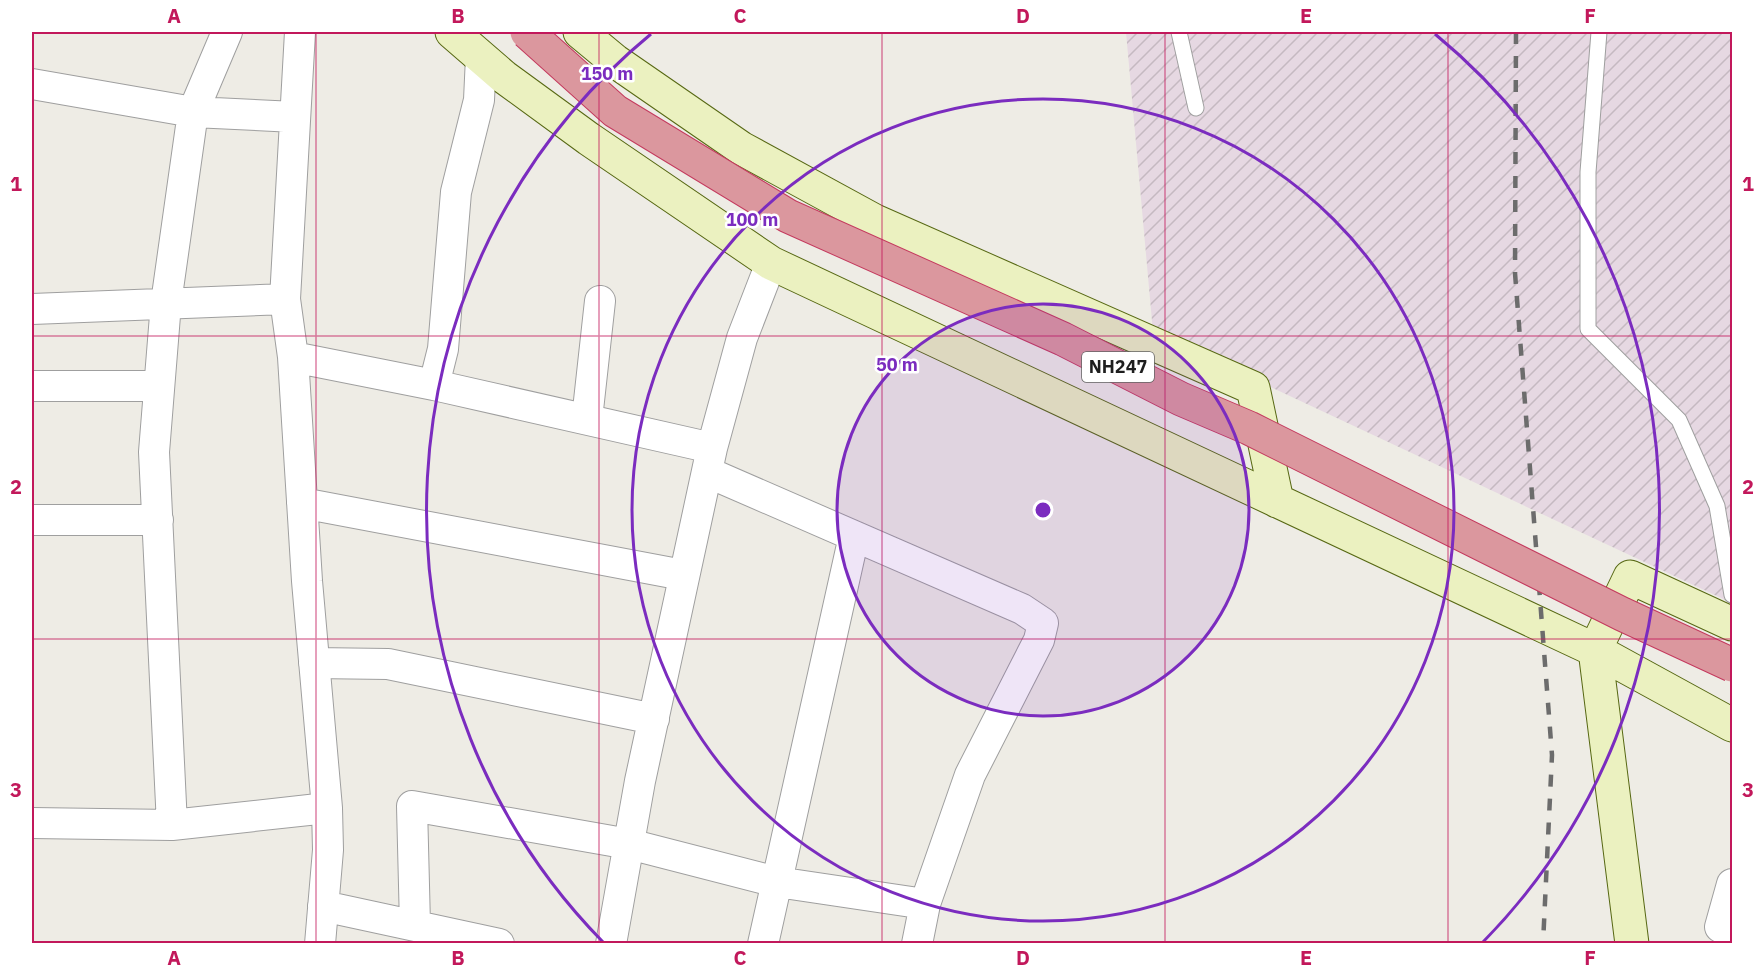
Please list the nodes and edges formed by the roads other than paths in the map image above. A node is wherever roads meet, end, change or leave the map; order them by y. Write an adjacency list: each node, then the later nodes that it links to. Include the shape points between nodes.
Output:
1 (227, 32): 11 (street)
2 (300, 32): 12 (street)
3 (452, 32): 8 (street)
4 (527, 32): 34 (highway, NH247, bridge, via 615,111 788,216 1063,339)
5 (580, 32): 24 (street, via 615,61 741,148 875,221 1252,388)
6 (1179, 32): 10 (lane)
7 (1599, 32): 30 (lane, via 1588,172 1588,329 1679,420 1717,506)
8 (481, 57): 13 (street, via 589,139); 19 (street, via 478,100 456,192 443,349)
9 (32, 84): 11 (street)
10 (1196, 108)
11 (193, 112): 12 (street); 16 (street)
12 (295, 117): 14 (street)
13 (771, 263): 23 (street, via 741,338); 24 (street)
14 (285, 299): 16 (street); 18 (street)
15 (600, 301): 22 (street)
16 (166, 303): 17 (street); 21 (street)
17 (32, 309)
18 (293, 357): 19 (street); 25 (street)
19 (434, 385): 22 (street)
20 (32, 386): 21 (street)
21 (159, 386): 27 (street, via 154,452)
22 (587, 419): 23 (street)
23 (710, 460): 28 (street); 29 (street)
24 (1277, 501): 32 (street)
25 (302, 503): 29 (street); 33 (street)
26 (32, 520): 27 (street)
27 (158, 520): 39 (street)
28 (854, 536): 41 (street); 43 (street, via 1022,609 1043,623 1040,640 970,775)
29 (683, 575): 35 (street)
30 (1732, 595)
31 (1732, 624): 32 (street, via 1630,577)
32 (1595, 650): 36 (street); 52 (street)
33 (314, 663): 35 (street, via 388,664); 37 (street)
34 (1732, 665)
35 (654, 718): 40 (street)
36 (1732, 725)
37 (327, 808): 39 (street); 44 (street)
38 (32, 823): 39 (street)
39 (172, 825)
40 (629, 844): 41 (street); 45 (street, via 412,806); 49 (street)
41 (777, 882): 43 (street); 50 (street)
42 (1732, 884): 46 (street, via 1720,927)
43 (925, 904): 51 (street)
44 (323, 906): 45 (street); 47 (street)
45 (415, 925): 48 (street)
46 (1732, 933)
47 (320, 944)
48 (499, 944)
49 (611, 944)
50 (763, 944)
51 (917, 944)
52 (1632, 944)

